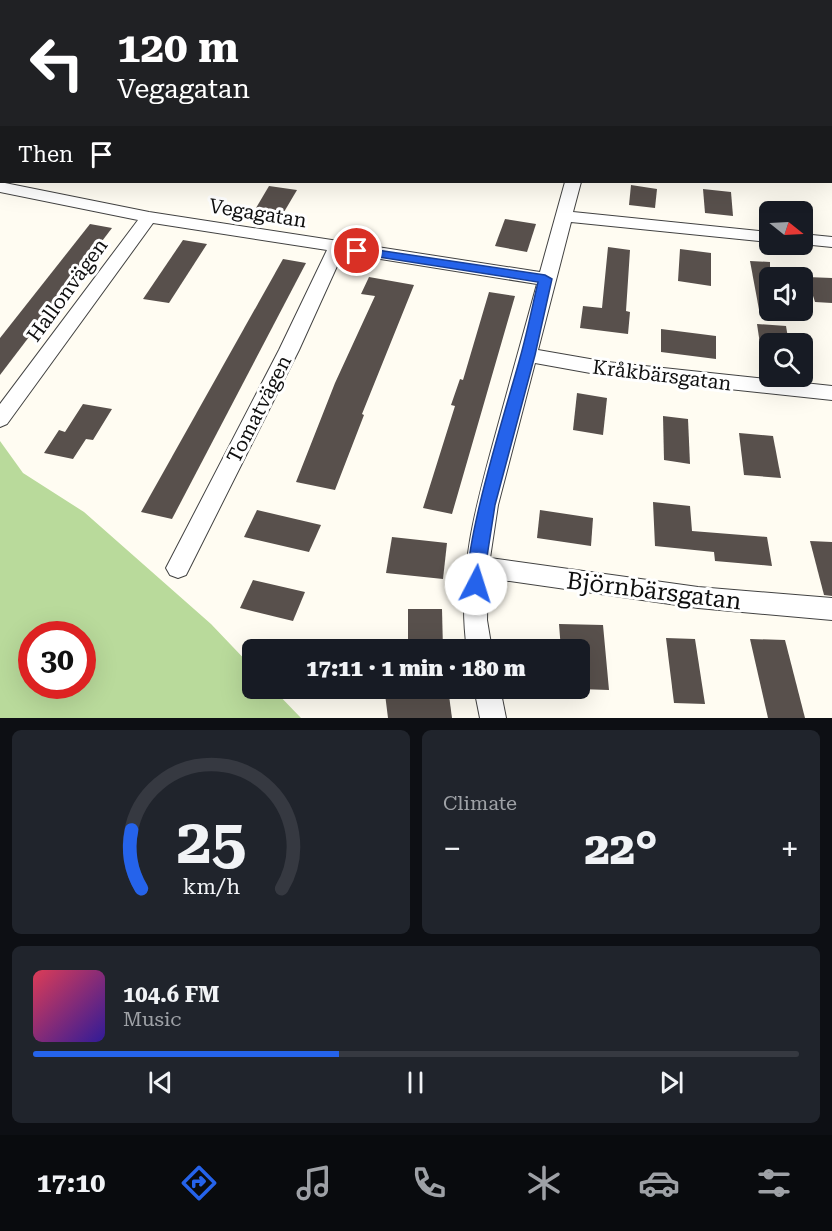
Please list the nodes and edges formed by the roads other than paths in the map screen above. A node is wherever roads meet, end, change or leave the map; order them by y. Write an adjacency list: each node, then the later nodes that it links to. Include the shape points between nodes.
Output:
1 (573, 183): 3 (street)
2 (0, 187): 4 (street, Vegagatan)
3 (565, 216): 5 (street); 9 (street)
4 (149, 217): 8 (street, Vegagatan); 12 (street, Hallonvägen)
5 (759, 236)
6 (813, 240): 7 (street)
7 (832, 242)
8 (337, 247): 9 (street, Vegagatan); 14 (street, Tomatvägen)
9 (545, 279): 10 (street)
10 (528, 355): 11 (street, Kråkbärsgatan, via 618,371); 13 (street, via 487,505)
11 (832, 393)
12 (0, 419)
13 (477, 566): 15 (street, Björnbärsgatan, via 763,606); 16 (street)
14 (178, 568)
15 (832, 609)
16 (478, 639)
17 (490, 699): 18 (street)
18 (494, 718)

